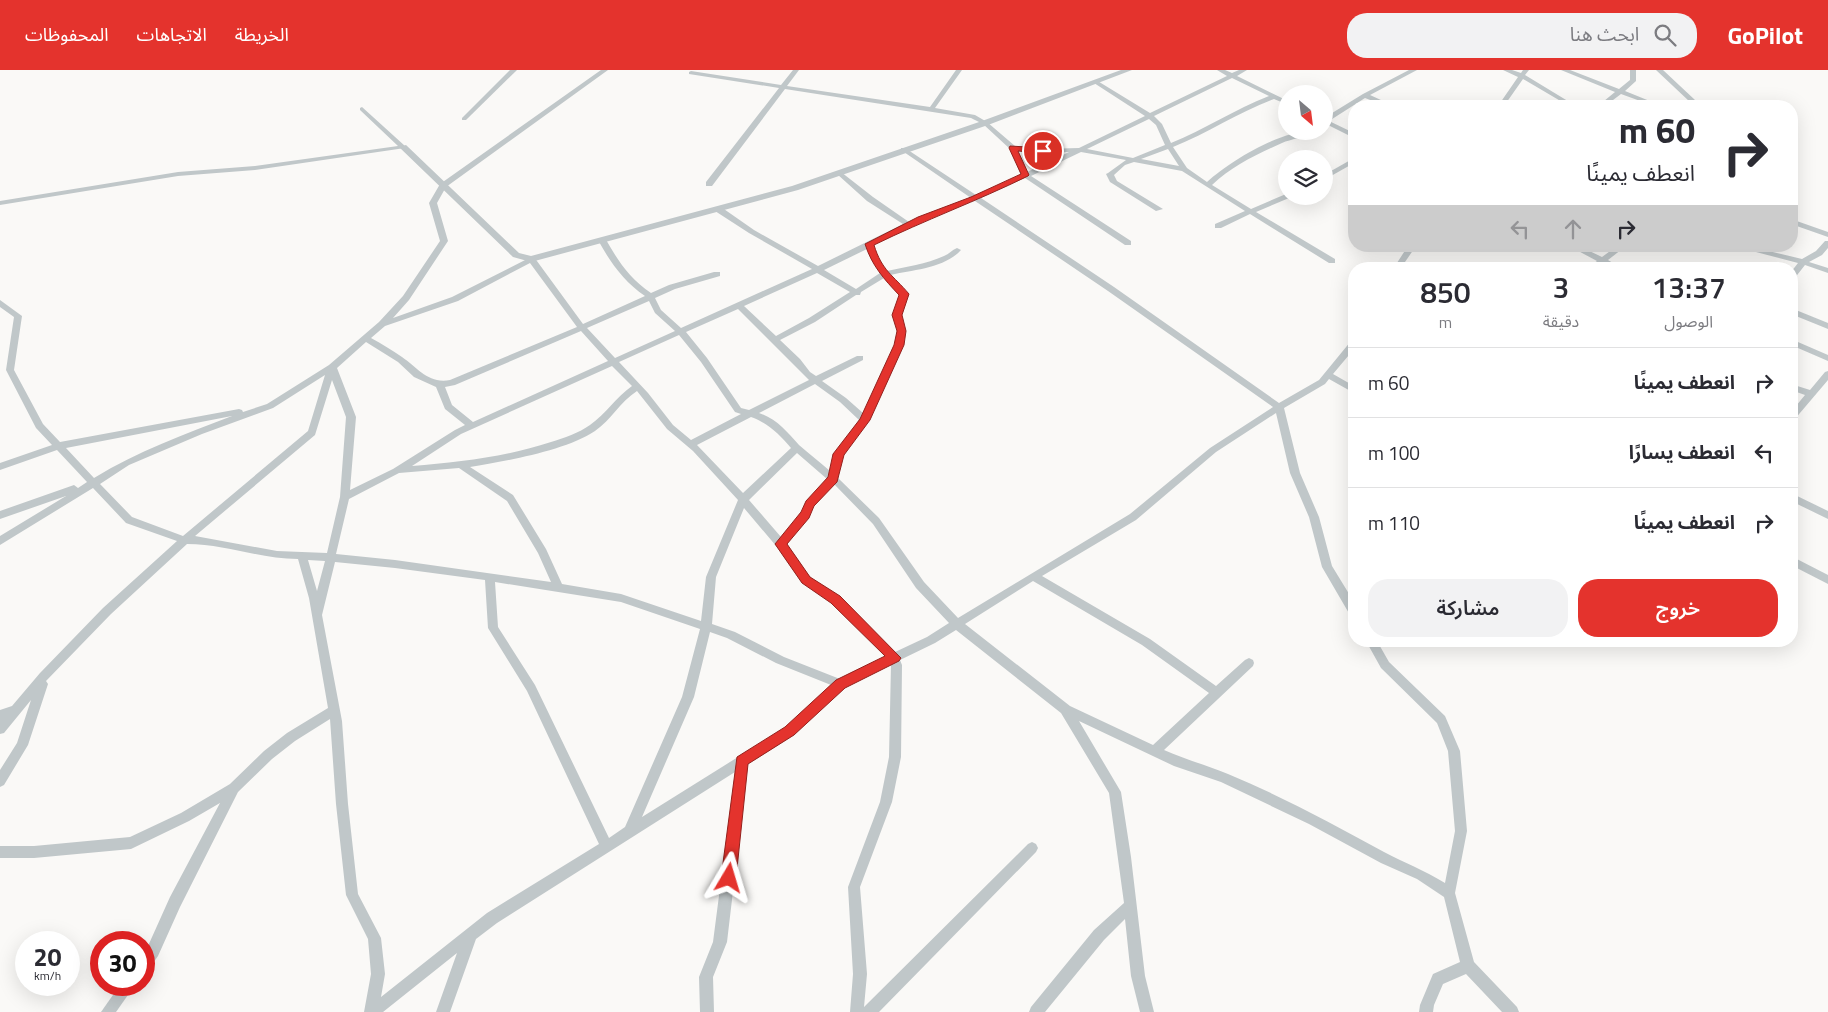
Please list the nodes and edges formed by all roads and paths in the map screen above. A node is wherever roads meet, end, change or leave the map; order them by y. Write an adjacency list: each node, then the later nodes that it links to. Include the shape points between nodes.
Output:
1 (514, 70): 35 (street)
2 (604, 70): 53 (street)
3 (796, 70): 18 (street)
4 (959, 70): 32 (street)
5 (1128, 70): 13 (street)
6 (1220, 70): 16 (street)
7 (1244, 70): 16 (street)
8 (1506, 70): 14 (street)
9 (1564, 70): 19 (street)
10 (1633, 70): 19 (street, via 1633,81)
11 (1659, 70): 29 (street)
12 (1408, 71): 20 (street)
13 (1117, 72): 17 (street)
14 (1524, 73): 25 (street); 26 (street)
15 (691, 74): 18 (street)
16 (1232, 76): 21 (street); 33 (street)
17 (1096, 82): 33 (street); 36 (street)
18 (783, 87): 32 (street); 51 (street)
19 (1620, 91): 27 (street); 28 (street)
20 (1364, 95): 23 (street); 24 (street)
21 (1275, 96): 22 (street); 41 (street)
22 (1278, 98)
23 (1356, 100)
24 (1376, 100)
25 (1505, 100)
26 (1564, 100)
27 (1609, 100)
28 (1643, 100)
29 (1693, 100)
30 (1348, 105): 34 (street)
31 (362, 109): 40 (street)
32 (931, 110): 36 (street, via 973,116)
33 (1149, 115): 41 (street, via 1159,124); 44 (street)
34 (1333, 115)
35 (464, 119)
36 (985, 123): 42 (street); 43 (street)
37 (1333, 126): 38 (street)
38 (1348, 133)
39 (1283, 140): 52 (street, via 1238,161)
40 (403, 147): 53 (street); 56 (street, via 255,168 178,174)
41 (1169, 147): 45 (street); 47 (street)
42 (1013, 148): 44 (street); 50 (street)
43 (903, 149): 48 (street); 54 (street)
44 (1080, 150): 45 (street); 50 (street)
45 (1137, 160): 47 (street); 58 (street, via 1123,164 1110,174 1114,182)
46 (1348, 164): 49 (street)
47 (1184, 169): 52 (street)
48 (839, 173): 57 (street); 60 (street)
49 (1333, 173)
50 (1025, 175): 54 (street); 65 (street)
51 (709, 184)
52 (1207, 185): 59 (street)
53 (443, 186): 72 (street, via 516,255); 86 (street, via 433,202 444,242 406,298)
54 (974, 199): 60 (street); 107 (street, via 1111,289)
55 (1278, 200): 59 (street)
56 (0, 203)
57 (718, 209): 64 (street); 76 (street, via 780,249)
58 (1159, 210)
59 (1251, 212): 62 (street); 73 (street)
60 (909, 225): 67 (street)
61 (1798, 225): 63 (street)
62 (1218, 226)
63 (1828, 236)
64 (602, 240): 72 (street); 82 (street, via 613,260 635,286)
65 (1128, 243)
66 (1828, 243): 75 (street, via 1820,253)
67 (869, 244): 76 (street); 80 (street, via 874,260)
68 (957, 250): 80 (street, via 929,264)
69 (1584, 252): 74 (street)
70 (1614, 252): 74 (street)
71 (1762, 252): 75 (street)
72 (531, 258): 86 (street, via 455,299); 88 (street)
73 (1332, 261)
74 (1601, 261)
75 (1803, 262): 77 (street); 78 (street)
76 (818, 268): 81 (street); 84 (street)
77 (1798, 268)
78 (1828, 271)
79 (717, 274): 82 (street, via 672,287)
80 (884, 274): 81 (street); 110 (street, via 904,294 897,315 901,331 899,345)
81 (857, 292): 91 (street)
82 (651, 297): 88 (street); 89 (street, via 658,311)
83 (0, 304): 113 (street, via 18,316 10,370 39,426)
84 (739, 305): 89 (street); 91 (street)
85 (1798, 314): 87 (street)
86 (382, 324): 90 (street)
87 (1828, 326)
88 (582, 328): 96 (street); 101 (street, via 452,383)
89 (680, 331): 96 (street); 109 (street, via 738,410)
90 (366, 338): 97 (street); 101 (street, via 401,360 417,375)
91 (774, 340): 100 (street)
92 (1798, 345): 95 (street)
93 (1348, 350): 99 (street)
94 (860, 358): 100 (street)
95 (1828, 358)
96 (614, 362): 102 (street); 111 (street)
97 (332, 367): 106 (street); 120 (street, via 351,418); 125 (street, via 312,433)
98 (1828, 374): 105 (street)
99 (1328, 375): 103 (street); 107 (street, via 1322,382)
100 (817, 381): 109 (street); 110 (street)
101 (440, 385): 111 (street, via 448,407)
102 (637, 387): 112 (street, via 670,427); 115 (street, via 588,431 522,454)
103 (1348, 387)
104 (1798, 389): 105 (street)
105 (1812, 394): 108 (street)
106 (270, 406): 113 (street); 119 (street, via 126,463)
107 (1279, 407): 131 (street, via 1213,450 1133,517); 135 (street, via 1295,473 1314,517 1327,567)
108 (1798, 410)
109 (750, 414): 112 (street); 114 (street, via 764,418 780,429)
110 (864, 420): 118 (street, via 839,454)
111 (472, 426): 117 (street)
112 (690, 444): 121 (street)
113 (58, 446): 116 (street); 119 (street)
114 (797, 448): 118 (street); 121 (street)
115 (460, 464): 117 (street); 134 (street, via 510,498)
116 (0, 466)
117 (396, 470): 120 (street)
118 (833, 479): 127 (street); 137 (street, via 876,521 920,585)
119 (94, 482): 123 (street); 125 (street, via 128,520); 126 (street)
120 (345, 497): 129 (street)
121 (743, 499): 127 (street); 138 (street, via 711,577)
122 (1798, 500): 124 (street)
123 (0, 515)
124 (1828, 515)
125 (184, 540): 128 (street, via 201,540 277,555); 142 (street, via 107,610)
126 (0, 541)
127 (781, 544): 140 (street, via 806,580 835,600)
128 (302, 555): 129 (street); 136 (street)
129 (330, 559): 132 (street); 136 (street)
130 (1798, 564): 133 (street)
131 (1033, 576): 137 (street); 144 (street, via 1146,642)
132 (490, 577): 134 (street); 155 (street, via 493,628 531,688)
133 (1828, 580)
134 (559, 588): 138 (street, via 621,598)
135 (1348, 602)
136 (317, 615): 146 (street)
137 (956, 624): 140 (street); 147 (street)
138 (706, 626): 143 (street); 154 (street, via 688,697)
139 (1374, 647): 158 (street, via 1385,665 1441,720 1454,751 1461,832)
140 (894, 658): 143 (street); 168 (street, via 897,665 895,757 886,802 854,887 860,974)
141 (1249, 663): 144 (street)
142 (44, 676): 145 (street); 152 (street, via 22,745)
143 (840, 684): 151 (street, via 790,731)
144 (1217, 693): 150 (street)
145 (19, 709): 148 (street); 149 (street)
146 (334, 710): 153 (street, via 291,737); 165 (street, via 352,895 374,938 378,974)
147 (1065, 710): 150 (street); 159 (street, via 1115,792)
148 (0, 715)
149 (0, 729)
150 (1154, 751): 158 (street, via 1224,778 1313,820 1421,875)
151 (742, 761): 154 (street); 167 (street, via 720,942 706,977)
152 (0, 781)
153 (234, 788): 157 (street, via 131,844); 161 (street)
154 (630, 830): 155 (street)
155 (606, 846): 160 (street, via 492,918)
156 (1032, 848): 169 (street)
157 (0, 852)
158 (1449, 893): 162 (street)
159 (1131, 905): 170 (street, via 1099,935); 171 (street, via 1138,976)
160 (470, 936): 165 (street); 166 (street)
161 (155, 947)
162 (1468, 966): 172 (street, via 1438,979); 173 (street)
163 (120, 996): 164 (street)
164 (108, 1012)
165 (372, 1012)
166 (443, 1012)
167 (707, 1012)
168 (857, 1012)
169 (868, 1012)
170 (1036, 1012)
171 (1147, 1012)
172 (1426, 1012)
173 (1512, 1012)

